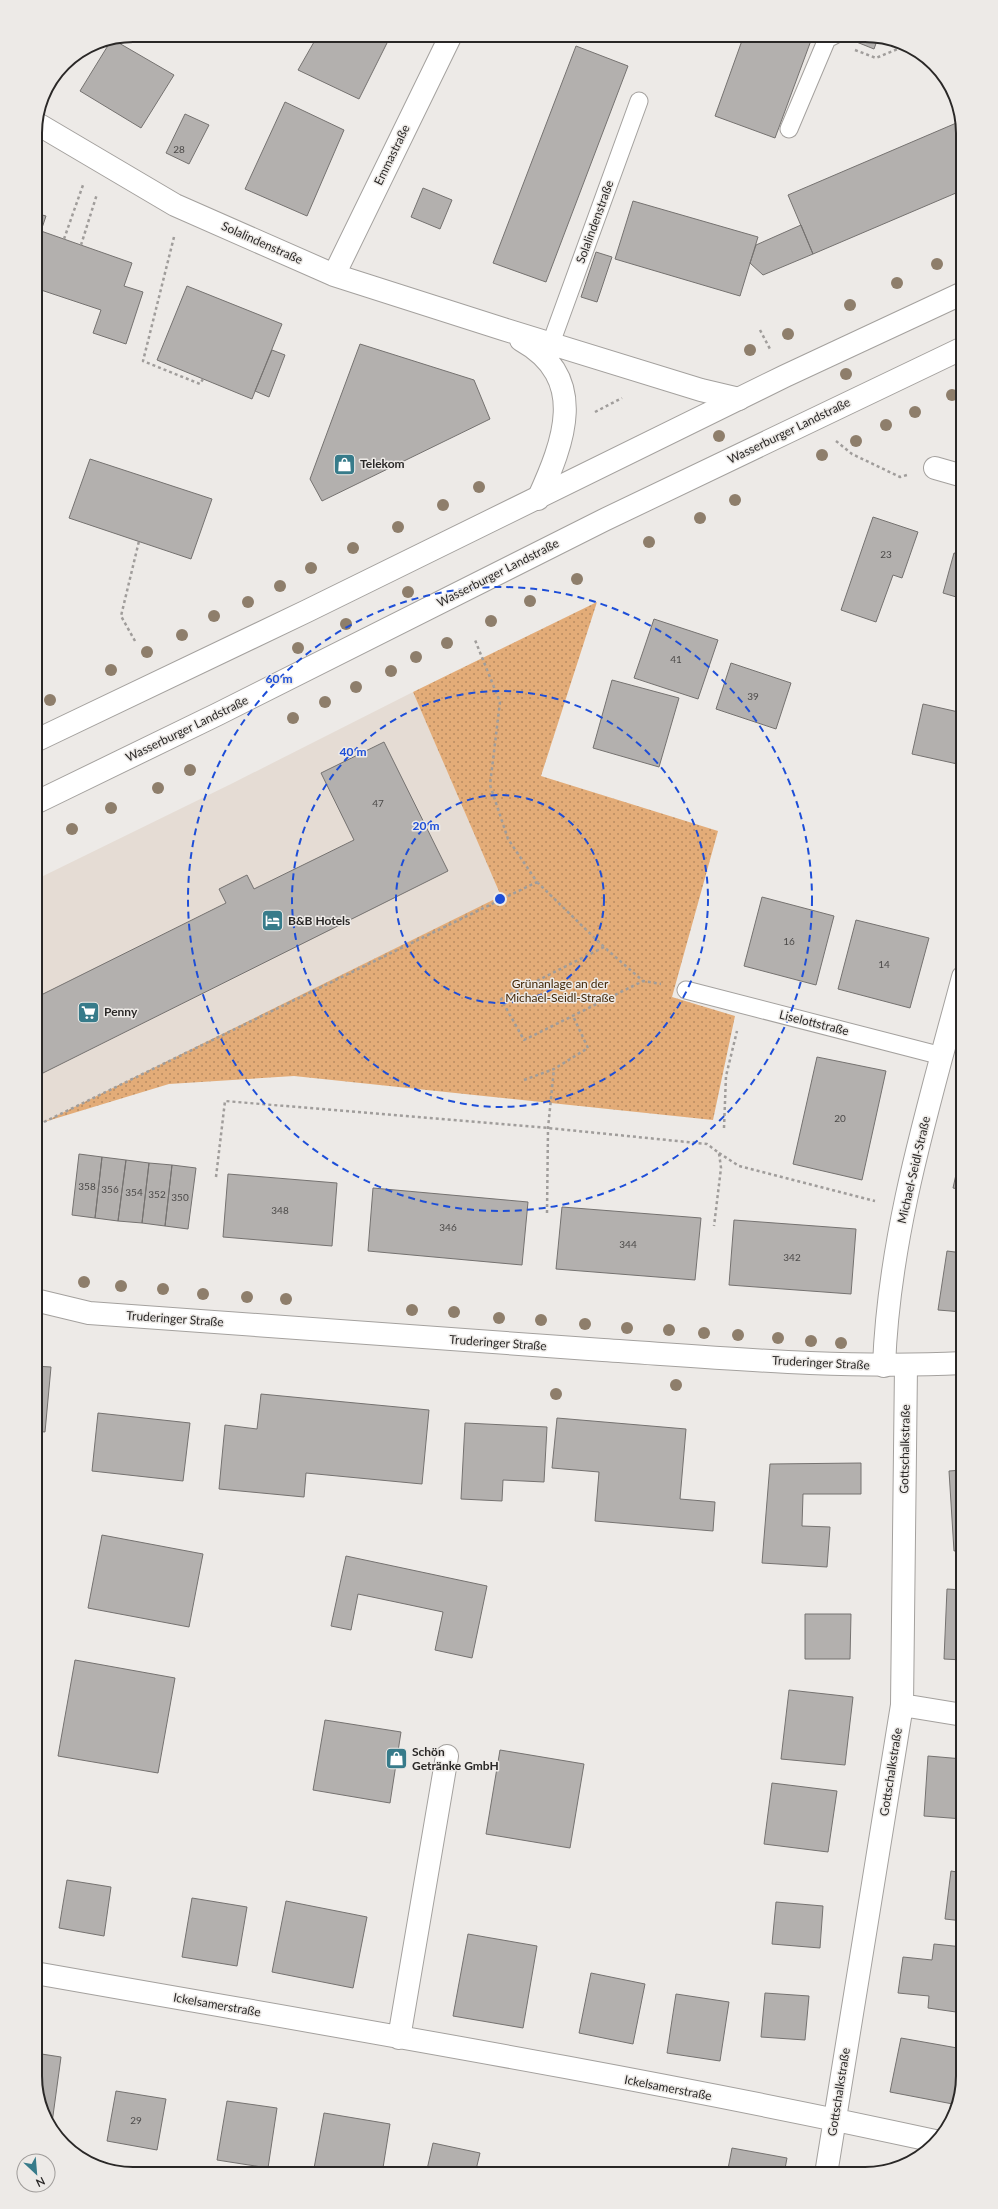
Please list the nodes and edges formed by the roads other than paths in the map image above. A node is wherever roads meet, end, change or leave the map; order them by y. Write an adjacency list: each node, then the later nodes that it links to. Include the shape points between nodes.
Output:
1 (448, 42): 6 (street, Emmastraße)
2 (829, 42): 5 (lane)
3 (639, 101): 9 (lane, Solalindenstraße)
4 (42, 127): 6 (street, Solalindenstraße, via 175,204)
5 (789, 128)
6 (334, 275): 8 (street, Solalindenstraße)
7 (956, 296): 11 (street)
8 (503, 329): 9 (street, Solalindenstraße); 14 (street, Solalindenstraße, via 534,347 557,371 564,392 565,427 552,469)
9 (551, 343): 11 (street, Solalindenstraße)
10 (956, 351): 16 (street, Wasserburger Landstraße, via 604,520)
11 (739, 399): 14 (street)
12 (935, 468): 13 (street)
13 (956, 474)
14 (538, 499): 15 (street)
15 (42, 738)
16 (42, 800)
17 (686, 990): 19 (lane, Liselottstraße)
18 (956, 1003): 19 (street, Michael-Seidl-Straße)
19 (942, 1056): 22 (street, Michael-Seidl-Straße, via 907,1189 886,1314)
20 (42, 1302): 22 (street, Truderinger Straße, via 90,1313 740,1359)
21 (956, 1363): 23 (street, Truderinger Straße)
22 (884, 1366): 23 (street, Truderinger Straße)
23 (906, 1366): 24 (street, Gottschalkstraße)
24 (902, 1705): 25 (street); 29 (street, Gottschalkstraße)
25 (956, 1714)
26 (447, 1756): 28 (street)
27 (42, 1974): 28 (street, Ickelsamerstraße)
28 (399, 2038): 29 (street, Ickelsamerstraße)
29 (835, 2119): 30 (street, Ickelsamerstraße); 31 (street, Gottschalkstraße)
30 (929, 2140)
31 (827, 2167)

